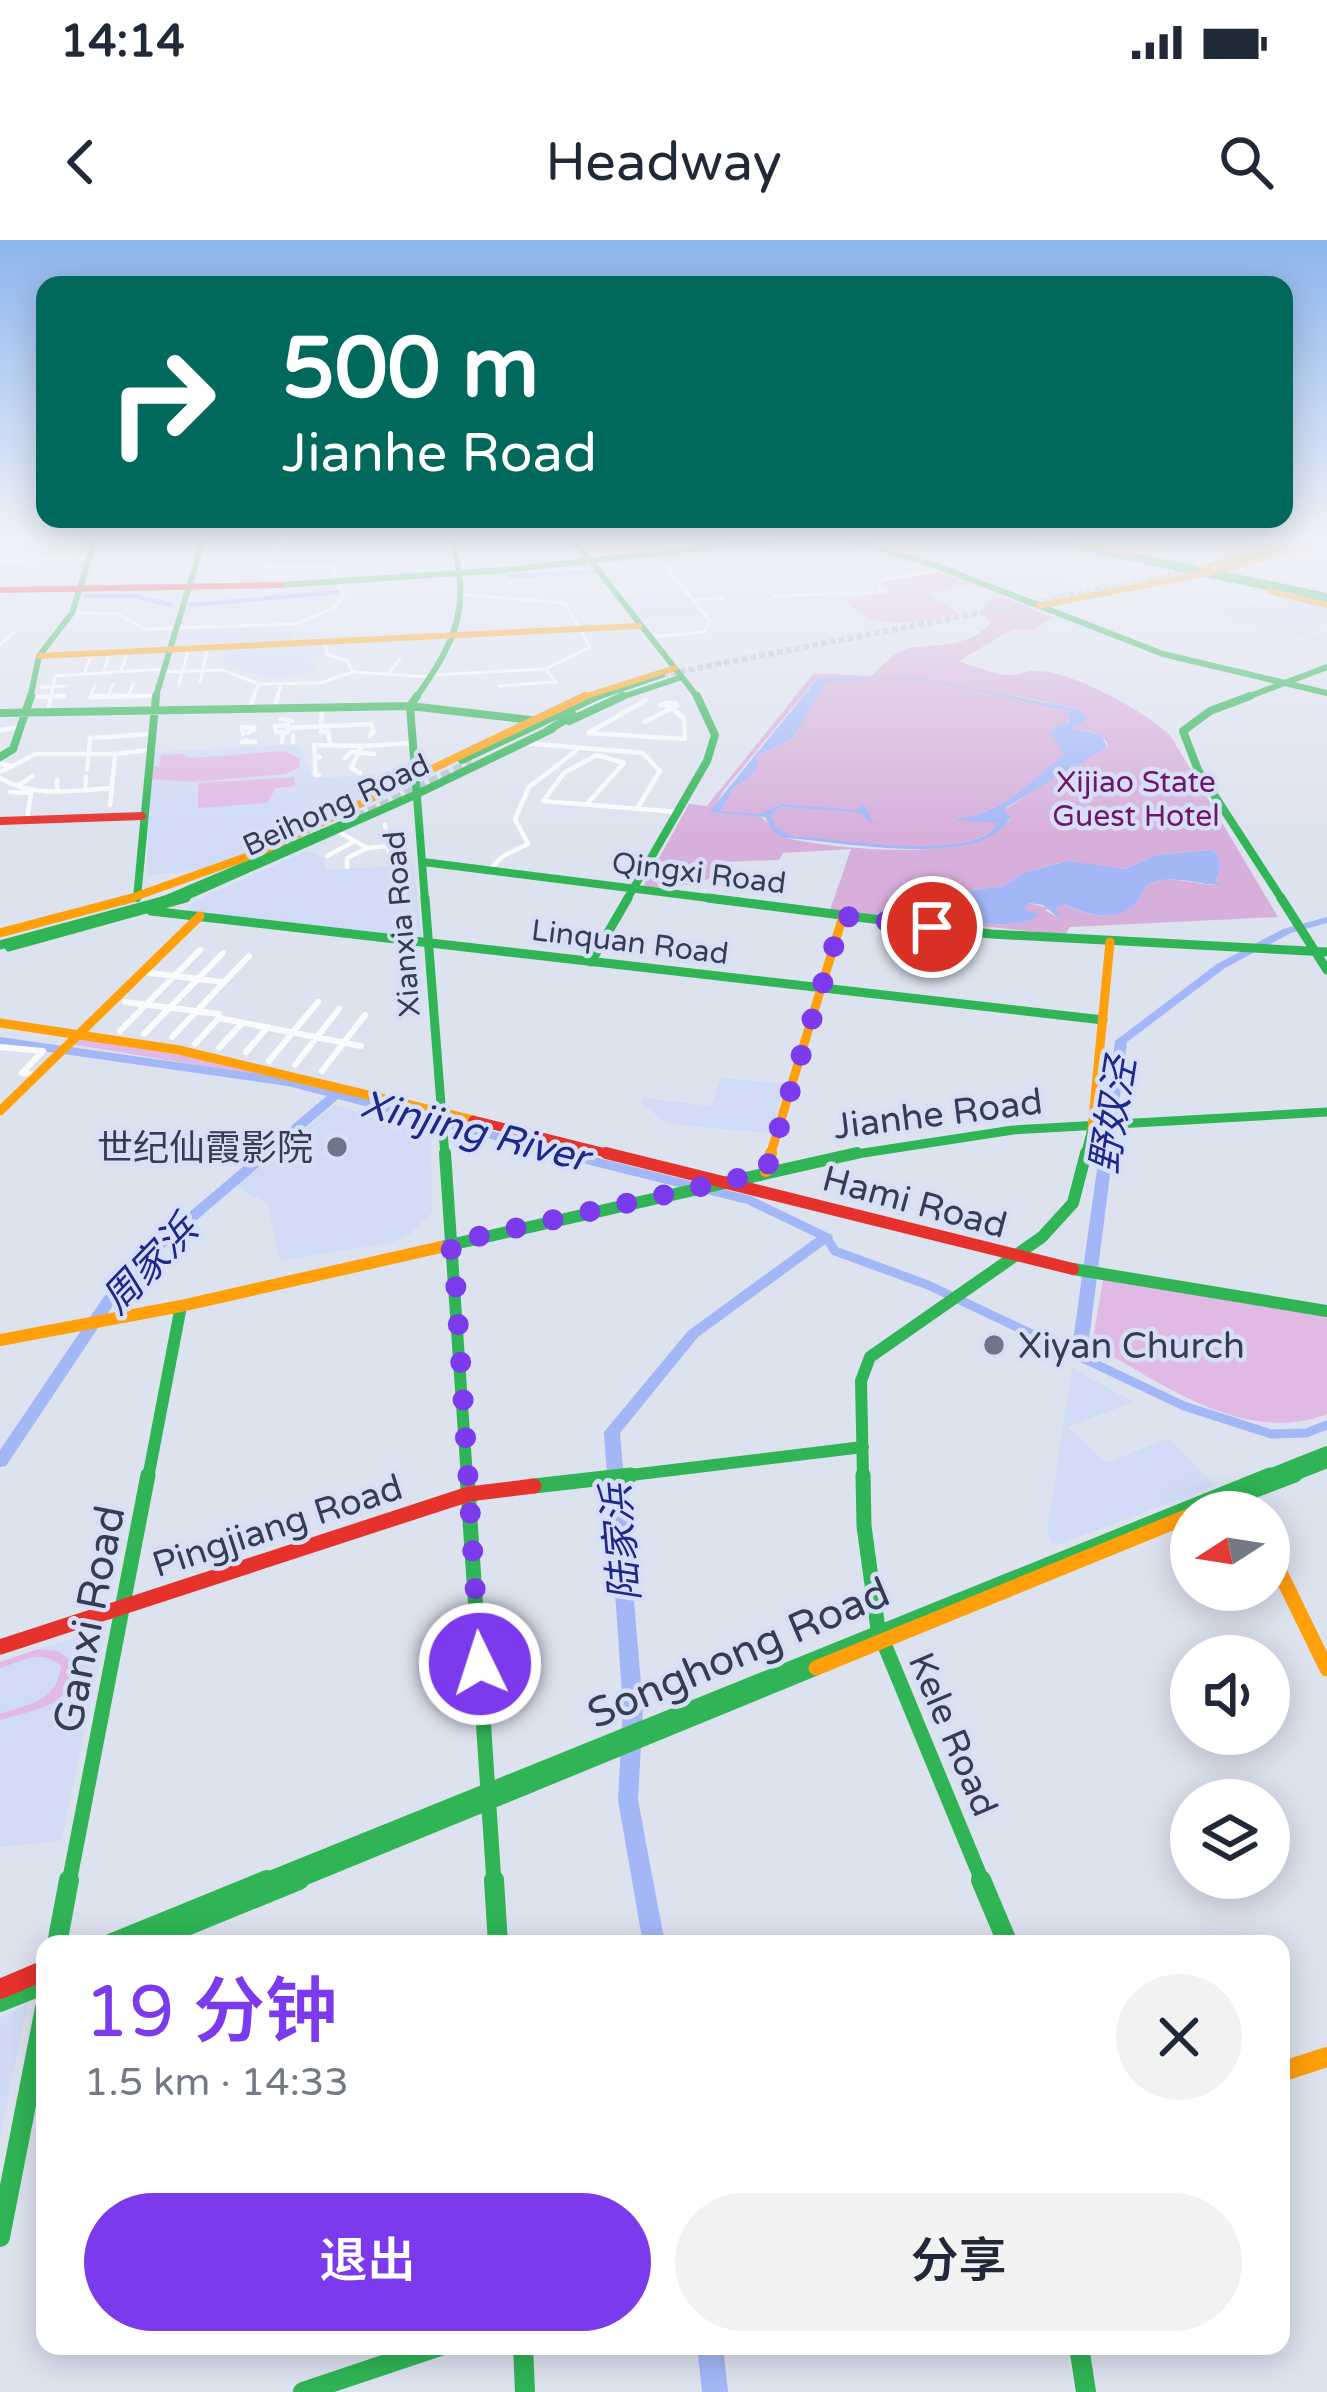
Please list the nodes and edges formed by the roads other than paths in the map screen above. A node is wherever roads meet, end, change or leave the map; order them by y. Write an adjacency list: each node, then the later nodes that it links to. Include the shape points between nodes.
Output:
1 (53, 637): 14 (main road)
2 (171, 637): 11 (main road)
3 (294, 637): 10 (street)
4 (432, 637): 9 (main road)
5 (459, 637): 32 (main road)
6 (584, 637): 22 (street, via 590,646)
7 (648, 637): 30 (main road)
8 (1125, 637): 33 (main road)
9 (325, 643): 10 (main road); 29 (street, via 327,654 347,661)
10 (293, 644): 11 (main road)
11 (168, 650): 14 (main road); 24 (main road)
12 (207, 650): 25 (street)
13 (188, 651): 28 (street)
14 (38, 656): 57 (main road)
15 (108, 658): 27 (street)
16 (125, 658): 23 (street)
17 (90, 659): 26 (street)
18 (400, 659): 31 (street)
19 (143, 661): 21 (street)
20 (1327, 667): 33 (main road)
21 (138, 669): 23 (street); 24 (street); 48 (street)
22 (544, 669): 32 (street); 39 (street, via 556,682)
23 (119, 670): 27 (street); 49 (street)
24 (162, 670): 28 (street); 51 (main road)
25 (201, 670): 28 (street); 34 (street); 36 (street)
26 (85, 671): 27 (street); 41 (street, via 55,676)
27 (100, 671): 49 (street, via 90,698)
28 (182, 671): 35 (street)
29 (352, 672): 31 (street); 37 (street)
30 (672, 674): 43 (main road); 44 (main road, Beihong Road); 55 (main road); 60 (main road, Beihong Road, via 603,688); 103 (main road, via 712,718 715,735)
31 (387, 675): 32 (street)
32 (431, 676): 53 (main road)
33 (1286, 681): 42 (main road); 129 (main road, via 1194,719 1184,743)
34 (200, 683)
35 (179, 684)
36 (259, 684): 37 (street); 52 (street)
37 (281, 684): 64 (street)
38 (67, 686): 41 (street)
39 (499, 686)
40 (41, 687): 41 (street)
41 (53, 687): 47 (street)
42 (1327, 692)
43 (600, 694): 55 (main road, via 467,761); 60 (main road)
44 (624, 695): 50 (street); 68 (main road, Beihong Road)
45 (64, 696): 47 (street)
46 (38, 697): 47 (street)
47 (51, 697): 58 (street)
48 (128, 697): 49 (street); 51 (street)
49 (108, 698)
50 (646, 700): 56 (street); 56 (street, via 588,733 684,742 684,719)
51 (154, 703): 58 (main road); 64 (main road); 69 (main road)
52 (251, 704)
53 (410, 706): 54 (main road); 62 (main road); 75 (main road, Xianxia Road)
54 (322, 707): 64 (main road); 65 (street)
55 (586, 707): 68 (main road)
56 (672, 708): 63 (street)
57 (27, 712): 58 (main road); 59 (main road); 66 (main road)
58 (48, 712)
59 (0, 713)
60 (547, 713): 62 (main road, Beihong Road)
61 (245, 717): 64 (street, via 247,733)
62 (531, 721): 90 (main road, Beihong Road)
63 (645, 722)
64 (284, 724): 65 (street); 72 (street)
65 (321, 727): 70 (street, via 371,724 372,735); 73 (street)
66 (21, 728): 67 (street); 87 (main road)
67 (0, 730)
68 (547, 731): 74 (main road, Beihong Road)
69 (150, 734): 71 (street); 77 (main road)
70 (355, 735)
71 (115, 736): 80 (street); 81 (street, via 90,739)
72 (292, 738)
73 (330, 742): 76 (street); 89 (street, via 314,745)
74 (524, 742): 78 (street); 91 (main road, Beihong Road)
75 (411, 743): 76 (street); 90 (main road, Xianxia Road)
76 (362, 748): 79 (street); 84 (street); 86 (street)
77 (148, 750): 80 (street); 104 (main road)
78 (581, 750): 83 (street); 102 (street, via 623,748 652,758 660,772); 117 (street, via 522,794 515,819 528,844)
79 (374, 751)
80 (115, 752): 81 (street); 94 (street)
81 (89, 754): 82 (street); 96 (street)
82 (58, 755): 85 (street); 87 (street, via 34,754)
83 (597, 755): 101 (street, via 624,763); 101 (street, via 564,773 543,801)
84 (345, 758)
85 (56, 766)
86 (355, 767)
87 (0, 768): 93 (street)
88 (33, 776): 93 (street)
89 (319, 776)
90 (412, 778): 91 (main road); 95 (main road, Beihong Road); 99 (main road, Xianxia Road)
91 (448, 779): 99 (main road, Beihong Road)
92 (57, 780): 98 (street)
93 (17, 786): 98 (street)
94 (112, 788): 96 (street); 100 (street)
95 (392, 789): 99 (main road); 120 (main road, Beihong Road, via 221,869)
96 (86, 790): 98 (street)
97 (10, 792): 105 (street, via 31,793)
98 (57, 792)
99 (415, 801): 108 (main road, Beihong Road); 115 (main road, Xianxia Road)
100 (110, 805)
101 (586, 805): 102 (street)
102 (637, 809): 103 (street)
103 (677, 812): 119 (main road)
104 (142, 816): 105 (main road); 120 (main road)
105 (27, 820): 106 (main road)
106 (0, 821)
107 (385, 825): 110 (street)
108 (337, 831): 109 (street); 118 (main road, Beihong Road)
109 (353, 842): 112 (street); 113 (street)
110 (388, 846): 111 (street); 112 (street); 114 (street)
111 (399, 846)
112 (367, 848): 116 (street)
113 (327, 856)
114 (390, 862)
115 (424, 862): 117 (main road, Qingxi Road); 127 (main road, Xianxia Road)
116 (347, 867)
117 (489, 871): 119 (main road, Qingxi Road)
118 (250, 872): 121 (main road); 122 (main road, Beihong Road)
119 (633, 889): 124 (main road, Qingxi Road); 132 (main road)
120 (137, 898): 125 (main road, Beihong Road)
121 (174, 898): 125 (main road); 125 (main road, via 349,819 162,895)
122 (151, 911): 123 (main road, Linquan Road); 125 (main road, Beihong Road)
123 (200, 916): 127 (main road, Linquan Road); 134 (main road)
124 (843, 916): 126 (main road, Qingxi Road); 138 (main road)
125 (0, 941)
126 (1110, 942): 129 (main road, Qingxi Road); 147 (main road, Kele Road)
127 (429, 943): 132 (main road, Linquan Road); 167 (main road, Xianxia Road)
128 (200, 950): 135 (street)
129 (1321, 952): 133 (main road)
130 (223, 953): 136 (street)
131 (249, 956): 137 (street)
132 (591, 962): 138 (main road, Linquan Road)
133 (1327, 970)
134 (142, 972): 135 (street); 154 (main road)
135 (175, 976): 136 (street); 141 (street)
136 (198, 979): 137 (street); 142 (street)
137 (224, 982): 143 (street)
138 (820, 988): 147 (main road, Linquan Road); 171 (main road)
139 (125, 1002): 141 (street)
140 (318, 1002): 151 (street)
141 (146, 1004): 142 (street); 152 (street)
142 (171, 1006): 143 (street); 153 (street)
143 (198, 1010): 146 (street); 156 (street)
144 (339, 1010): 155 (street)
145 (365, 1015): 157 (street)
146 (219, 1018): 148 (street); 158 (street)
147 (1103, 1020): 170 (main road, Kele Road)
148 (243, 1022): 150 (street); 161 (street)
149 (0, 1023): 154 (main road, Hami Road)
150 (269, 1026): 151 (street); 162 (street)
151 (294, 1030): 155 (street); 163 (street)
152 (120, 1031)
153 (144, 1034)
154 (74, 1036): 166 (main road); 167 (main road, Hami Road, via 211,1057)
155 (317, 1036): 157 (street); 164 (street)
156 (172, 1037)
157 (343, 1043): 159 (street); 165 (street)
158 (195, 1044)
159 (361, 1046)
160 (0, 1047): 166 (street, via 43,1051 22,1073)
161 (219, 1048)
162 (246, 1052)
163 (269, 1061)
164 (295, 1065)
165 (322, 1071)
166 (35, 1075): 168 (main road)
167 (439, 1110): 172 (main road, Hami Road); 173 (main road, Xianxia Road)
168 (0, 1111)
169 (1327, 1112): 170 (main road, Jianhe Road)
170 (1100, 1125): 171 (main road, Jianhe Road, via 923,1140); 174 (main road, Kele Road, via 1073,1203 1057,1226)
171 (766, 1172): 172 (main road, Jianhe Road)
172 (716, 1183): 173 (main road, Jianhe Road); 174 (main road, Hami Road)
173 (449, 1243): 175 (main road, Jianhe Road); 182 (main road, Xianxia Road)
174 (1011, 1257): 176 (main road, Hami Road); 178 (main road, Kele Road, via 871,1357 863,1368)
175 (181, 1306): 177 (main road, Jianhe Road); 186 (main road, Ganxi Road)
176 (1327, 1311)
177 (0, 1340)
178 (863, 1447): 182 (main road, Pingjiang Road); 187 (main road, Kele Road, via 864,1526)
179 (1327, 1452): 181 (main road, Songhong Road)
180 (1327, 1462): 181 (main road, Songhong Road)
181 (1239, 1491)
182 (469, 1494): 186 (main road, Pingjiang Road); 190 (main road, Xianxia Road)
183 (1170, 1518): 187 (main road, Songhong Road)
184 (1170, 1524): 187 (main road, Songhong Road)
185 (1290, 1593): 189 (main road)
186 (125, 1606): 188 (main road, Pingjiang Road); 191 (main road, Ganxi Road)
187 (880, 1634): 190 (main road, Songhong Road); 195 (main road, Kele Road)
188 (0, 1647)
189 (1327, 1669)
190 (489, 1797): 192 (main road, Songhong Road); 193 (main road, Songhong Road); 194 (main road, Xianxia Road)
191 (59, 1935)
192 (133, 1935)
193 (163, 1935)
194 (497, 1935)
195 (1004, 1935)
196 (36, 1974): 198 (main road)
197 (36, 1988): 199 (main road)
198 (0, 1989)
199 (0, 2002)
200 (36, 2054): 203 (main road)
201 (1327, 2057): 202 (main road)
202 (1290, 2069)
203 (0, 2237)
204 (413, 2355): 207 (main road)
205 (523, 2355): 208 (main road)
206 (1080, 2355): 209 (main road)
207 (303, 2392)
208 (525, 2392)
209 (1086, 2392)

